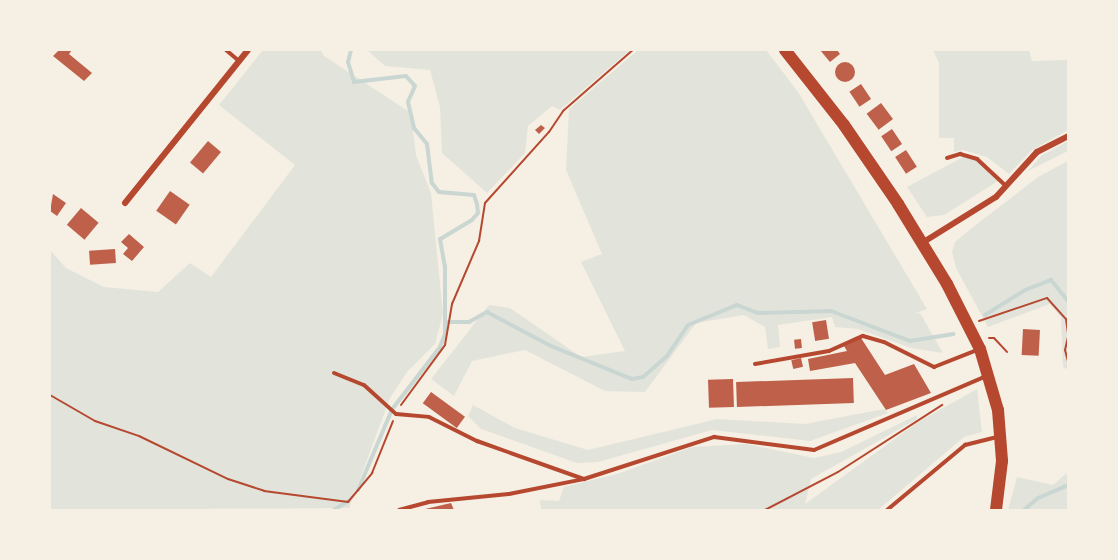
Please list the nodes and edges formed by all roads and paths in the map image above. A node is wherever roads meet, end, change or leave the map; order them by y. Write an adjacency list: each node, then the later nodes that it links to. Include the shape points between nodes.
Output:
1 (226, 50): 5 (lane)
2 (248, 50): 5 (street)
3 (633, 50): 21 (path, via 562,111 549,132 485,203 479,241 451,315 445,345 419,376)
4 (785, 50): 10 (main road, via 844,125)
5 (240, 61): 9 (street)
6 (1068, 136): 8 (street, via 1037,152)
7 (947, 158): 8 (lane, via 960,154 977,159)
8 (1006, 186): 10 (street, via 974,213)
9 (125, 203)
10 (922, 243): 11 (main road)
11 (968, 325): 12 (path, via 1047,298 1066,319); 13 (main road)
12 (1068, 335): 15 (path)
13 (977, 343): 14 (path, via 994,338); 16 (lane, via 934,367 863,336 829,351); 18 (main road)
14 (1007, 352)
15 (1068, 361)
16 (755, 364)
17 (334, 373): 21 (lane, via 364,384)
18 (989, 376): 19 (lane); 22 (main road)
19 (952, 390): 23 (lane, via 814,450 714,437); 25 (path, via 943,405 838,472)
20 (50, 395): 21 (path, via 95,421 139,436 228,479 264,491 347,501 372,473)
21 (396, 414): 23 (lane, via 429,417 477,441)
22 (1001, 436): 26 (lane, via 965,445); 27 (main road)
23 (584, 479): 24 (lane, via 509,494 428,502)
24 (399, 510)
25 (765, 510)
26 (887, 510)
27 (996, 510)

